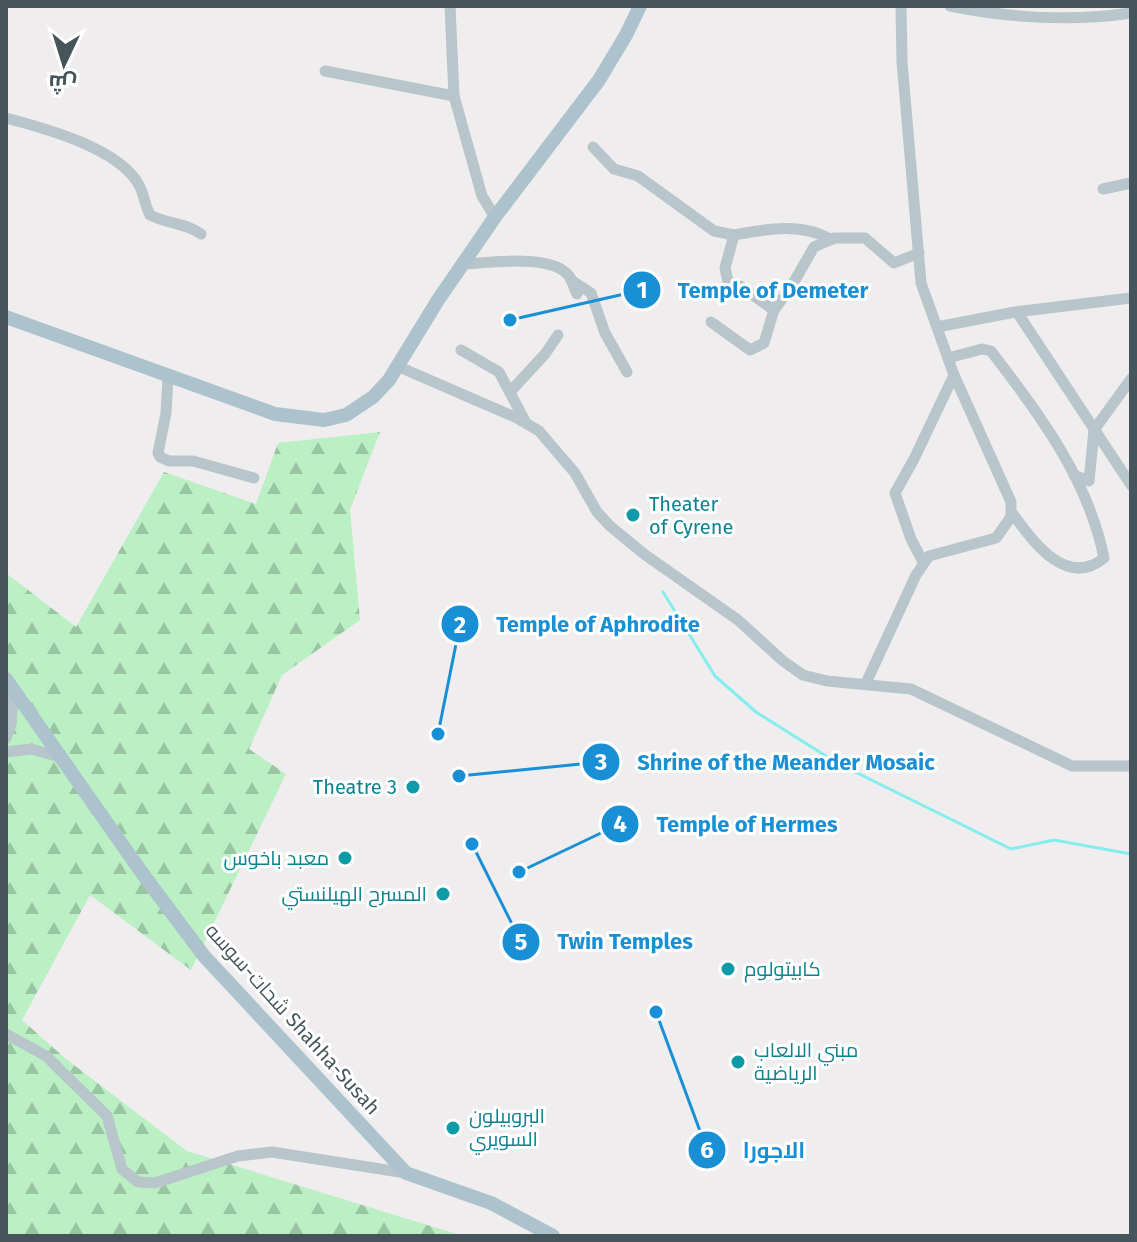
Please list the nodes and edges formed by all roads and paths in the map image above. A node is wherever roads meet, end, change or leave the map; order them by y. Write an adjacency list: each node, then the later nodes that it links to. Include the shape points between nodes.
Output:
1 (450, 6): 7 (street)
2 (640, 6): 12 (main road, via 599,80)
3 (901, 6): 16 (street)
4 (950, 6): 5 (street, via 1032,18)
5 (1131, 13)
6 (325, 71): 7 (street)
7 (454, 96): 12 (street, via 482,196)
8 (6, 118): 13 (street, via 51,129 108,155 139,184 150,215)
9 (593, 147): 14 (street, via 614,169 638,176 714,231)
10 (1131, 183): 11 (street)
11 (1103, 189)
12 (495, 217): 17 (main road)
13 (201, 234)
14 (734, 235): 15 (street, via 816,230); 21 (street, via 725,268 728,282)
15 (831, 240): 16 (street, via 865,238 894,263); 21 (street, via 814,247)
16 (919, 253): 25 (street, via 921,283)
17 (463, 264): 18 (street, via 550,264); 29 (main road)
18 (571, 280): 19 (street); 30 (street, via 591,293)
19 (577, 294)
20 (1131, 298): 22 (street)
21 (774, 310): 24 (street, via 764,343 750,350)
22 (1017, 312): 25 (street); 36 (street)
23 (6, 317): 32 (main road)
24 (711, 322)
25 (937, 327): 28 (street)
26 (558, 335): 34 (street)
27 (461, 350): 34 (street, via 499,372)
28 (948, 358): 31 (street); 37 (street, via 989,349 1050,430)
29 (397, 366): 32 (main road, via 362,406 324,420 275,414); 35 (street)
30 (627, 372)
31 (954, 375): 40 (street); 41 (street, via 895,493)
32 (168, 377): 38 (street, via 160,457)
33 (1131, 379): 36 (street)
34 (510, 392): 35 (street)
35 (525, 422): 42 (street, via 557,450 610,526 738,620 783,661 815,679)
36 (1094, 430): 37 (street, via 1089,481); 39 (street)
37 (1074, 475): 40 (street, via 1098,528 1102,560 1086,568 1056,562)
38 (254, 478)
39 (1131, 485)
40 (1012, 513): 41 (street, via 996,538 935,553)
41 (923, 562): 42 (street)
42 (866, 683): 47 (street, via 929,696 1072,766)
43 (10, 684): 44 (street); 46 (main road, شحات-سوسه Shahha-Susah)
44 (6, 738)
45 (6, 752): 46 (street, via 31,749)
46 (62, 758): 49 (main road, شحات-سوسه Shahha-Susah, via 204,956)
47 (1131, 766)
48 (6, 1034): 49 (street, via 46,1056 107,1116 122,1169 138,1182 155,1183 238,1156 272,1152)
49 (406, 1173): 50 (main road, شحات-سوسه Shahha-Susah, via 491,1203)
50 (553, 1236)

